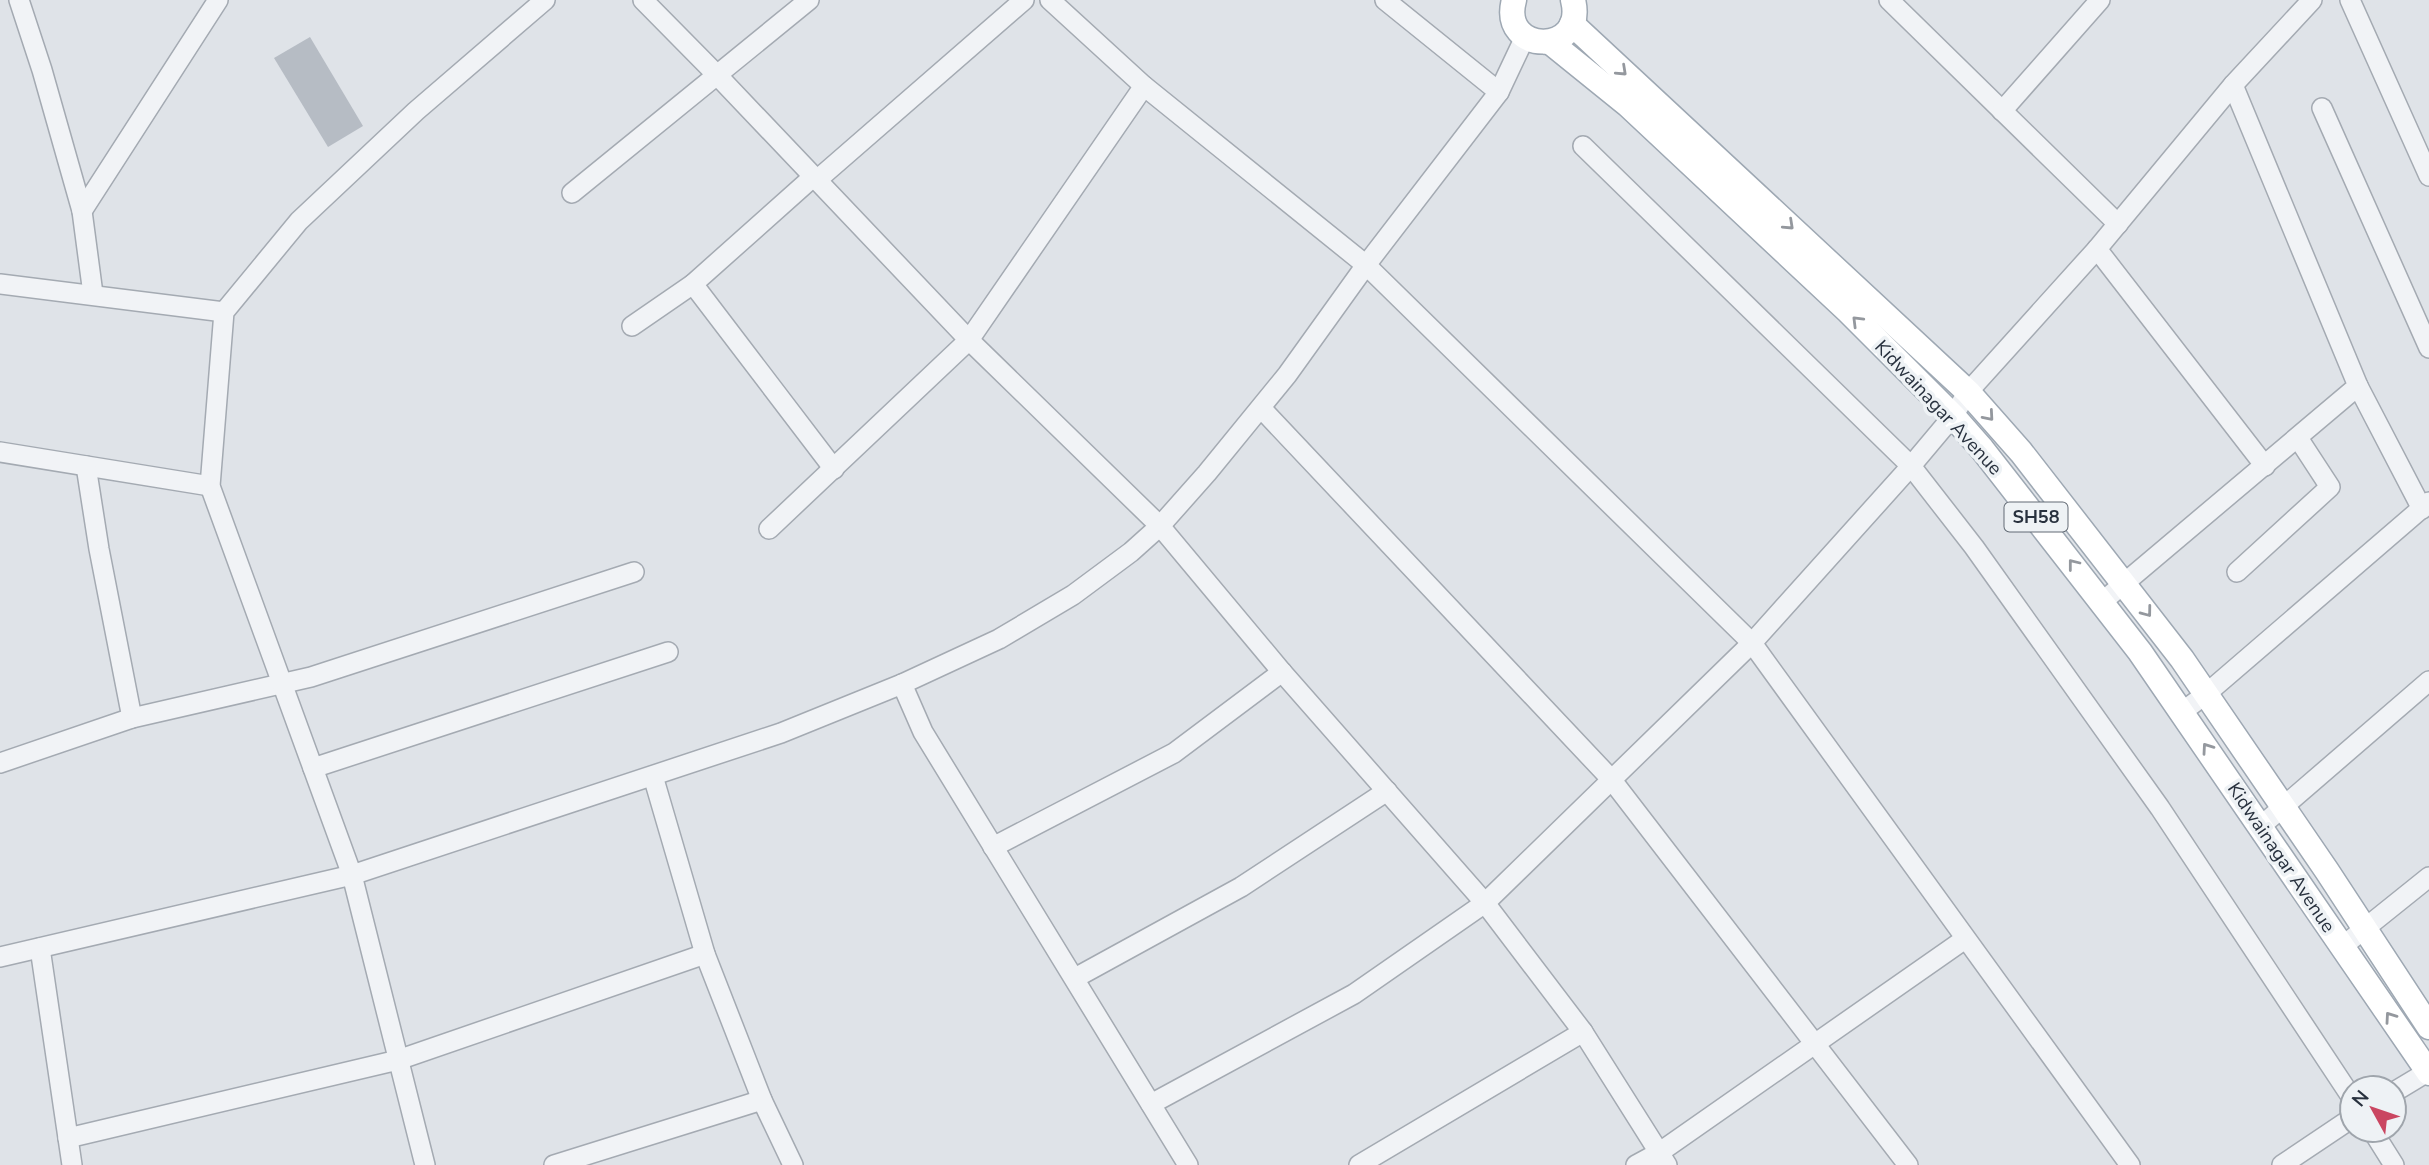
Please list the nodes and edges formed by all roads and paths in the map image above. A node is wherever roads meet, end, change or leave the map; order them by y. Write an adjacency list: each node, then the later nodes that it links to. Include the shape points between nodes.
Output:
1 (19, 0): 27 (street)
2 (218, 0): 27 (street)
3 (545, 0): 34 (street, via 299,220)
4 (643, 0): 17 (street)
5 (810, 0): 17 (street)
6 (1024, 0): 25 (street)
7 (1050, 0): 19 (street)
8 (1385, 0): 20 (street)
9 (2100, 0): 22 (street)
10 (2312, 0): 18 (street)
11 (2350, 0): 24 (street)
12 (1510, 2): 15 (main road, via 1515,24)
13 (1901, 4): 22 (street)
14 (1572, 12): 16 (main road, SH58, via 1559,38); 39 (main road, Kidwainagar Avenue / SH58, one-way to 39)
15 (1525, 37): 16 (main road, SH58); 20 (street)
16 (1550, 42): 41 (main road, Kidwainagar Avenue / SH58, one-way to 16, via 1628,105)
17 (717, 75): 25 (street); 26 (street)
18 (2233, 85): 28 (street); 38 (street)
19 (1144, 86): 30 (street); 36 (street)
20 (1499, 92): 30 (street)
21 (2322, 108): 37 (street)
22 (2002, 111): 28 (street)
23 (1583, 146): 45 (street)
24 (2429, 176)
25 (815, 178): 32 (street); 36 (street)
26 (572, 192)
27 (82, 211): 33 (street)
28 (2118, 224): 29 (street)
29 (2097, 249): 39 (street); 46 (street)
30 (1366, 265): 40 (street); 56 (street)
31 (0, 284): 33 (street)
32 (694, 284): 35 (street); 47 (street)
33 (93, 294): 34 (street)
34 (224, 312): 48 (street)
35 (632, 326)
36 (969, 340): 47 (street); 50 (street)
37 (2429, 348)
38 (2358, 386): 42 (street); 49 (street)
39 (1968, 392): 41 (street); 54 (main road, Kidwainagar Avenue / SH58, one-way to 54)
40 (1261, 408): 50 (street); 68 (street)
41 (1953, 416): 45 (street); 55 (main road, Kidwainagar Avenue / SH58, one-way to 41)
42 (2298, 438): 46 (street); 53 (street, via 2330,487)
43 (0, 452): 44 (street)
44 (86, 466): 48 (street); 64 (street)
45 (1911, 466): 56 (street); 88 (street, via 2160,808)
46 (2266, 466): 54 (street)
47 (834, 469): 51 (street)
48 (210, 486): 60 (street)
49 (2425, 505): 62 (street)
50 (1160, 526): 58 (street); 61 (street, via 1063,601 999,639)
51 (769, 529)
52 (634, 572): 60 (street)
53 (2237, 572)
54 (2125, 584): 55 (street); 62 (main road, Kidwainagar Avenue / SH58, one-way to 62)
55 (2102, 602): 63 (main road, Kidwainagar Avenue / SH58)
56 (1752, 643): 68 (street); 77 (street)
57 (668, 652): 66 (street)
58 (1282, 672): 69 (street); 72 (street, via 1174,752)
59 (2429, 681): 70 (street)
60 (282, 683): 64 (street); 66 (street)
61 (902, 684): 67 (street, via 781,733); 72 (street, via 923,732)
62 (2207, 694): 63 (street); 70 (main road, Kidwainagar Avenue / SH58)
63 (2182, 712): 71 (main road, Kidwainagar Avenue / SH58, one-way to 63)
64 (132, 718): 65 (street)
65 (0, 763)
66 (313, 768): 73 (street)
67 (653, 776): 73 (street); 80 (street)
68 (1611, 779): 75 (street); 85 (street)
69 (1387, 792): 75 (street); 82 (street, via 1241,887)
70 (2283, 808): 71 (street); 76 (main road, Kidwainagar Avenue / SH58)
71 (2261, 825): 78 (main road, Kidwainagar Avenue / SH58)
72 (993, 847): 82 (street)
73 (352, 876): 79 (street); 86 (street)
74 (2429, 877): 76 (street)
75 (1485, 903): 84 (street); 91 (street, via 1354,994)
76 (2366, 929): 78 (street); 83 (main road, Kidwainagar Avenue / SH58)
77 (1965, 939): 85 (street); 104 (street)
78 (2343, 946): 87 (main road, Kidwainagar Avenue / SH58, one-way to 78)
79 (40, 948): 81 (street); 93 (street)
80 (705, 954): 86 (street); 90 (street)
81 (0, 957)
82 (1074, 978): 91 (street)
83 (2429, 1027)
84 (1583, 1032): 95 (street); 101 (street)
85 (1815, 1043): 95 (street); 103 (street)
86 (398, 1060): 93 (street); 97 (street)
87 (2429, 1072): 89 (street)
88 (2338, 1077)
89 (2408, 1084)
90 (762, 1100): 98 (street); 99 (street)
91 (1151, 1104): 100 (street)
92 (2338, 1127): 105 (street)
93 (68, 1138): 96 (street)
94 (2381, 1144): 106 (street)
95 (1663, 1158): 102 (street)
96 (72, 1165)
97 (425, 1165)
98 (554, 1165)
99 (793, 1165)
100 (1188, 1165)
101 (1359, 1165)
102 (1636, 1165)
103 (1908, 1165)
104 (2130, 1165)
105 (2282, 1165)
106 (2394, 1165)

